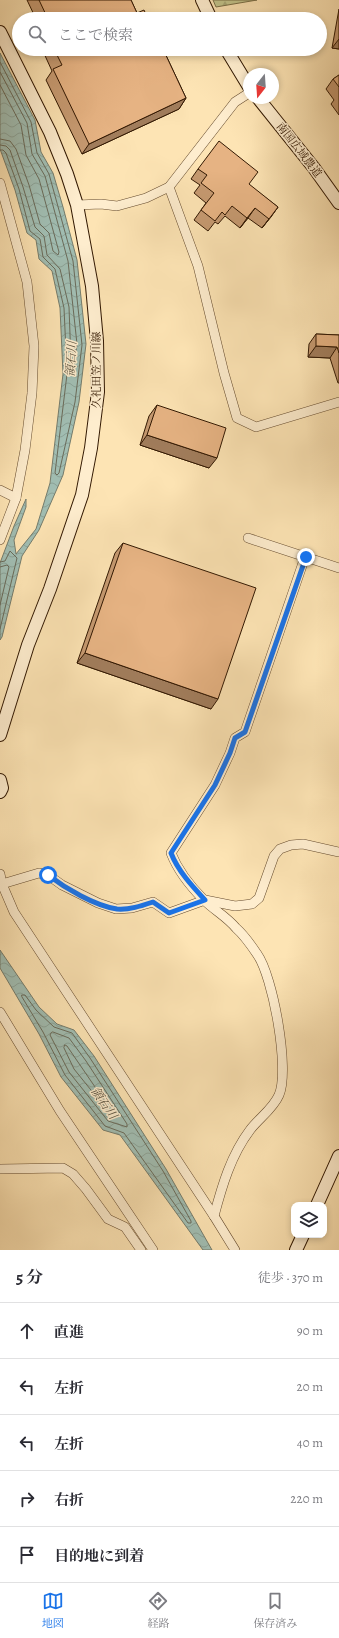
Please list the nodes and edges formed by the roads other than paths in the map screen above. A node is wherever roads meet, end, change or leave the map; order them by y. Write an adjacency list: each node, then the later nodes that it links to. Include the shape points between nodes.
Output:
1 (202, 0): 2 (main road)
2 (208, 12)
3 (0, 32): 11 (main road, 久礼田笠ノ川線, via 50,132)
4 (230, 56): 5 (main road)
5 (243, 77)
6 (243, 97): 9 (street, via 235,102)
7 (263, 104): 10 (main road, 南国広域農道)
8 (0, 183): 14 (street, via 28,282 34,346 32,393)
9 (169, 187): 11 (street, via 146,198 118,206); 12 (street, via 198,266 237,418 256,427)
10 (339, 203)
11 (77, 205): 19 (main road, 久礼田笠ノ川線, via 92,286 97,341 98,392 91,448 82,495 28,645)
12 (339, 402)
13 (0, 490): 14 (street)
14 (16, 498): 16 (street)
15 (248, 538): 17 (street)
16 (0, 540)
17 (306, 557): 18 (street); 25 (street, via 245,732 235,738 215,785 171,853 188,882)
18 (339, 568)
19 (0, 735)
20 (0, 780): 21 (main road)
21 (0, 792)
22 (339, 852): 25 (street, via 303,844 291,845 280,849 274,856 259,898 252,904 235,906)
23 (0, 874): 24 (street)
24 (2, 884): 25 (street, via 39,873 48,875 98,903 116,909 153,902 169,913); 30 (street, via 14,912)
25 (205, 900): 30 (street, via 237,928 258,956 267,976 280,1030 283,1056 280,1093 234,1154)
26 (0, 1012): 33 (street, via 60,1111)
27 (339, 1156): 29 (main road)
28 (0, 1169): 32 (street, via 62,1168 73,1174 108,1220 125,1227)
29 (318, 1202)
30 (214, 1216): 34 (street)
31 (302, 1238): 35 (main road)
32 (141, 1250)
33 (153, 1250)
34 (235, 1250)
35 (296, 1250)

